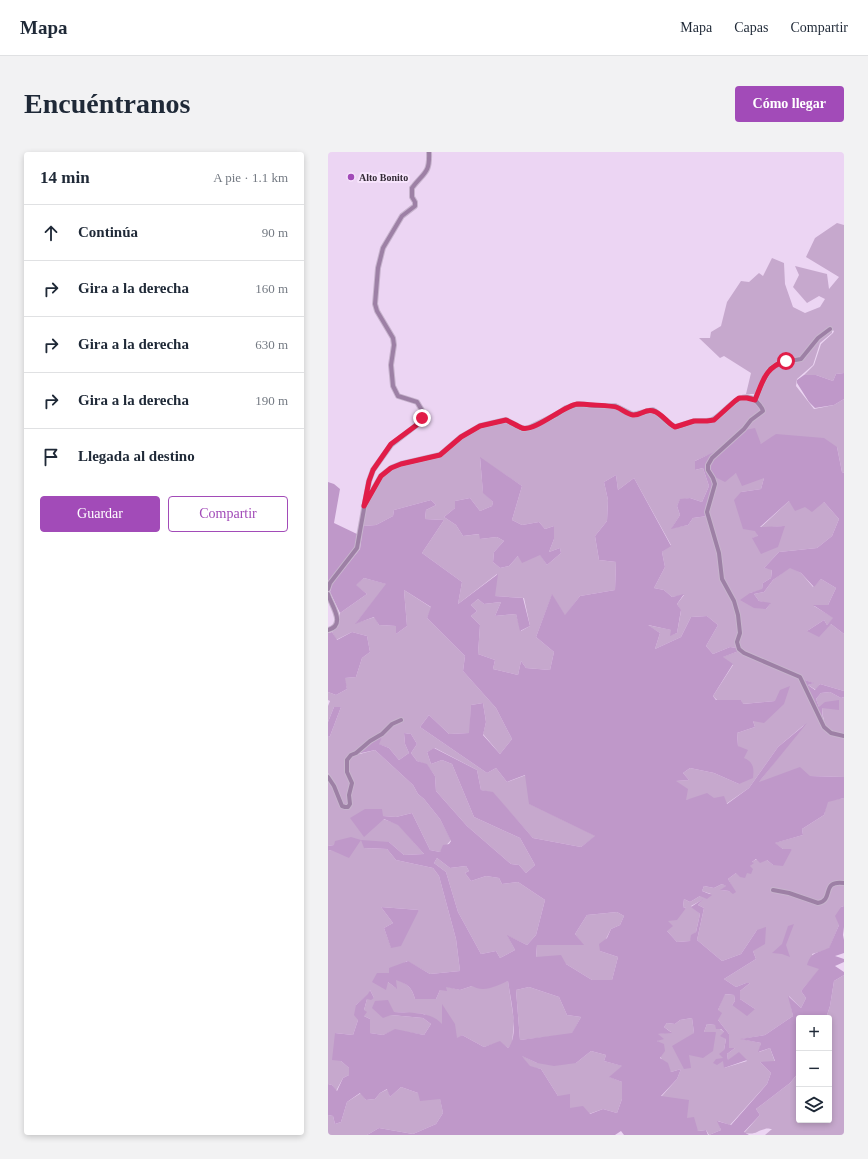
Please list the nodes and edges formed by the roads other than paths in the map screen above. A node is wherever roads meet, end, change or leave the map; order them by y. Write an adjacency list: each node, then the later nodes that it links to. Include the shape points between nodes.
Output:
1 (429, 152): 4 (street, via 430,164 427,171 412,188 415,206 402,216 383,248 378,268 375,304 393,338 393,386 398,396 417,402 423,412 422,418 418,424 391,444 373,470)
2 (830, 329): 3 (street, via 813,342 801,358 779,363 770,369)
3 (755, 400): 4 (street, via 739,398 714,420 694,421 675,427 653,410 633,415 615,406 579,404 566,408 529,428 523,429 506,420 500,420 467,433 440,455 391,468 381,476); 9 (street, via 763,411 712,458 708,470 715,484 707,512 719,553 722,579 734,601 738,615 740,633 737,642 744,654 800,677 824,727)
4 (364, 506): 5 (street, via 357,548)
5 (328, 589)
6 (328, 594): 7 (street, via 338,614 336,623)
7 (328, 630)
8 (401, 720): 10 (street, via 392,724 347,760 347,772 352,783 348,807 342,806)
9 (844, 736)
10 (328, 777)
11 (844, 883): 12 (street, via 832,883 826,898 818,903)
12 (772, 890)

